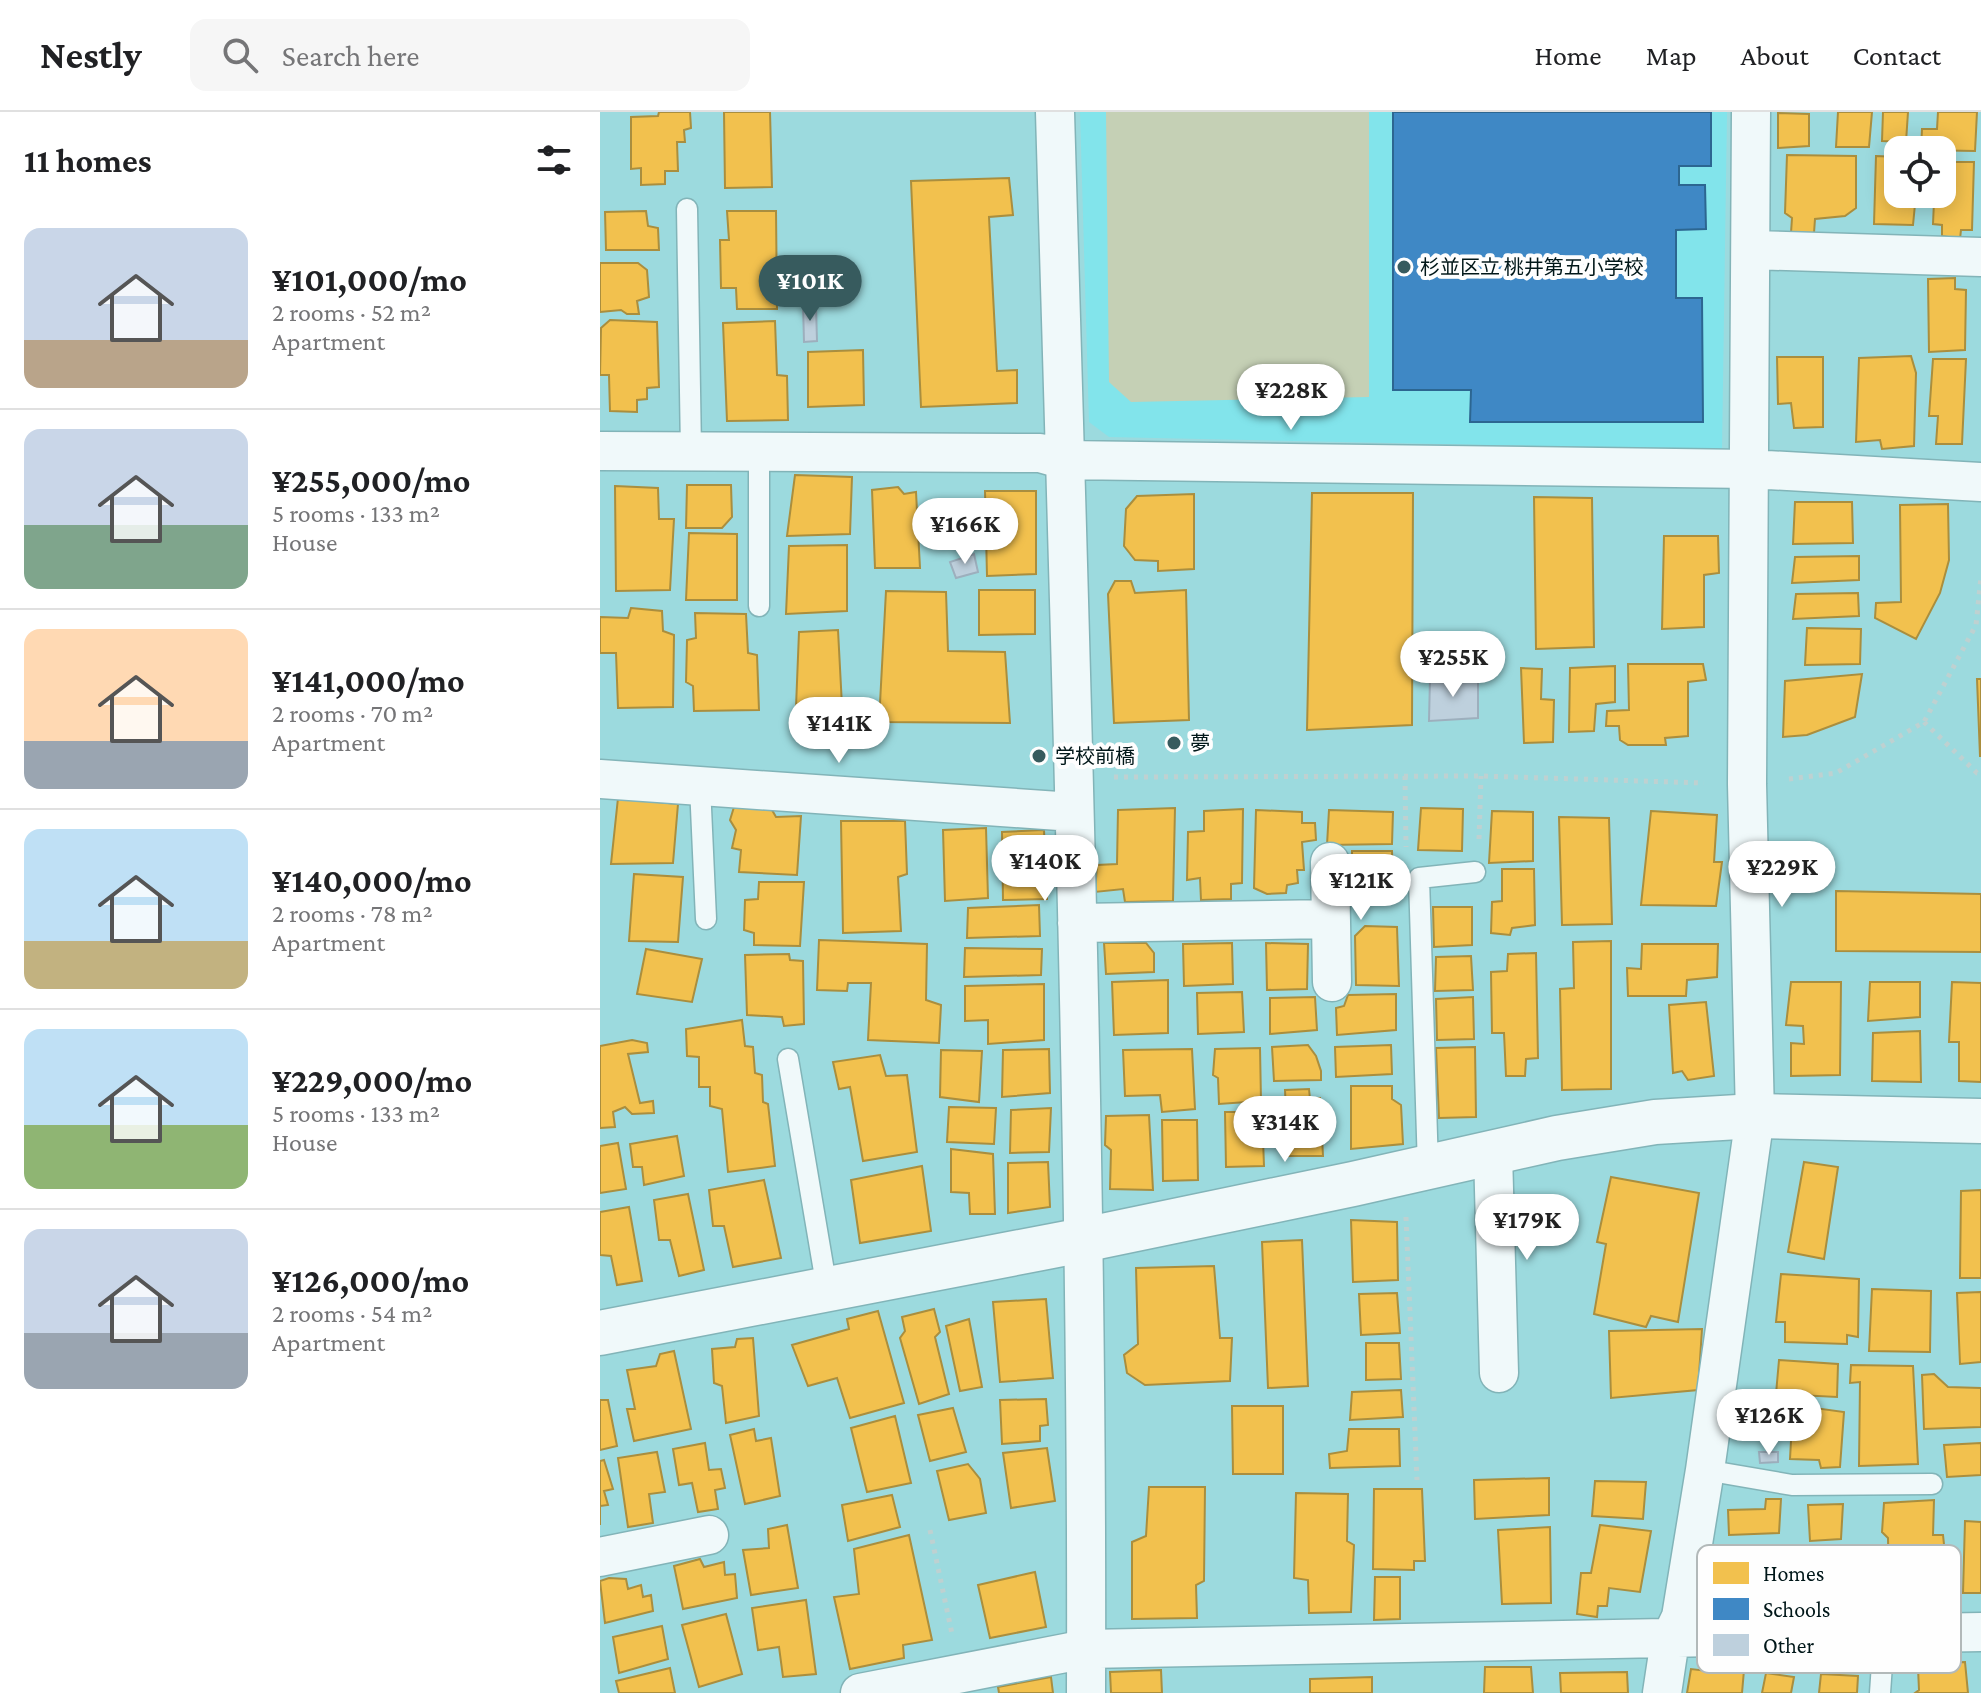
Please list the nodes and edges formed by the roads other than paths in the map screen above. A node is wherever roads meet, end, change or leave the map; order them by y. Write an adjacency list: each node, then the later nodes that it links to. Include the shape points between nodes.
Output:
1 (1055, 112): 9 (street)
2 (1751, 112): 4 (street)
3 (687, 209): 7 (lane)
4 (1751, 250): 5 (street); 10 (street)
5 (1981, 257)
6 (600, 451): 7 (street)
7 (691, 451): 8 (street)
8 (759, 451): 9 (street, via 1040,453); 12 (lane)
9 (1065, 460): 10 (street); 15 (street)
10 (1750, 469): 11 (street); 23 (street, via 1747,784)
11 (1981, 482)
12 (759, 606)
13 (600, 779): 14 (street)
14 (700, 786): 15 (street); 18 (lane)
15 (1073, 795): 20 (street)
16 (1330, 862): 19 (street)
17 (1475, 872): 26 (lane, via 1419,878)
18 (706, 919)
19 (1330, 919): 20 (street); 21 (street)
20 (1077, 923): 27 (street)
21 (1332, 982)
22 (788, 1059): 28 (lane)
23 (1755, 1116): 24 (street); 25 (street, via 1655,1122); 31 (street)
24 (1981, 1121)
25 (1493, 1153): 26 (street); 30 (street)
26 (1416, 1170): 27 (street)
27 (1083, 1240): 28 (street); 39 (street)
28 (827, 1289): 29 (street)
29 (600, 1333)
30 (1499, 1373)
31 (1705, 1470): 32 (lane, via 1792,1485); 38 (street, via 1681,1617)
32 (1932, 1484)
33 (709, 1535): 34 (street)
34 (600, 1557)
35 (1981, 1632): 36 (street)
36 (1961, 1633)
37 (1697, 1639): 38 (street)
38 (1670, 1640): 39 (street); 44 (street)
39 (1086, 1649): 41 (street); 43 (street)
40 (1881, 1673): 45 (lane)
41 (914, 1688): 42 (street)
42 (860, 1693)
43 (1086, 1693)
44 (1662, 1693)
45 (1880, 1693)

